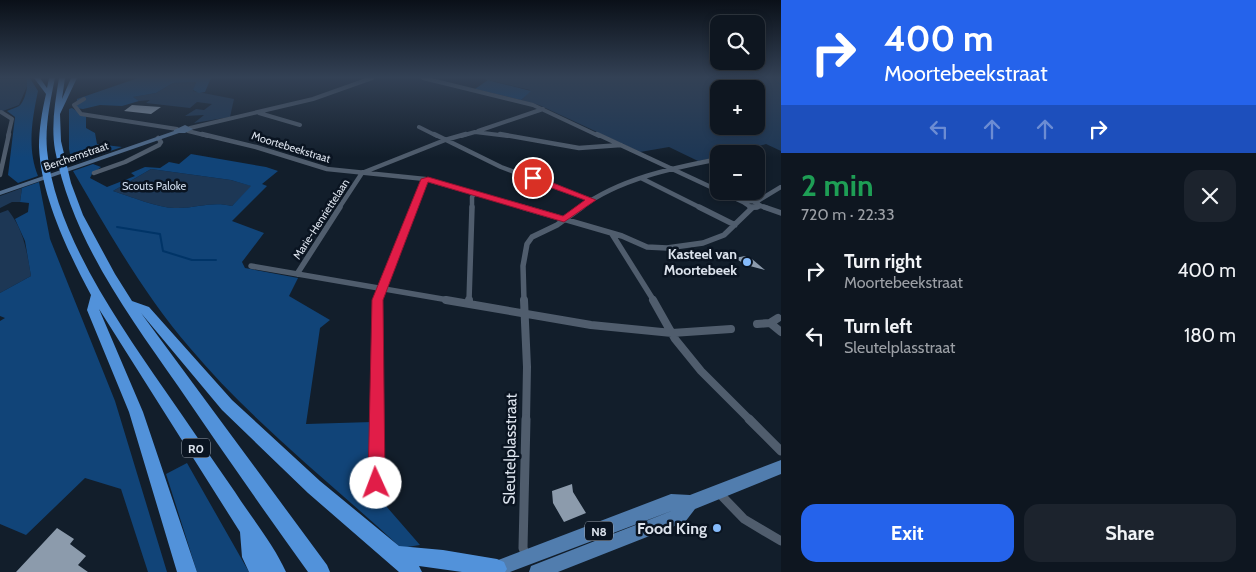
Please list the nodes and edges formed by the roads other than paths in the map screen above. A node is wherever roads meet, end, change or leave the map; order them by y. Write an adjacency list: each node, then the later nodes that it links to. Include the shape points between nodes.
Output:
1 (47, 105): 41 (highway, R0, via 43,156 54,200 68,238)
2 (58, 105): 9 (highway, R0)
3 (63, 105): 9 (highway)
4 (75, 105): 13 (street, via 81,114)
5 (291, 105): 10 (street, Berchemstraat)
6 (531, 105): 7 (street)
7 (543, 109): 15 (street); 18 (street)
8 (1, 112): 23 (street, via 12,119)
9 (57, 113): 42 (highway, R0, via 59,150 76,208 87,234)
10 (259, 113): 11 (street, via 268,119); 14 (street, Berchemstraat)
11 (300, 125)
12 (419, 127): 17 (street)
13 (177, 130): 14 (street, Berchemstraat); 16 (street, Berchemstraat)
14 (189, 130): 22 (street, Moortebeekstraat, via 256,146 327,169)
15 (475, 132): 17 (street, Marie-Henriettelaan); 18 (street, Marie-Henriettelaan, via 579,148)
16 (158, 138): 21 (street, Berchemstraat, via 159,145); 28 (street, Berchemstraat)
17 (446, 140): 22 (street, Marie-Henriettelaan); 29 (street, via 501,167)
18 (621, 145): 20 (street)
19 (710, 161): 20 (street)
20 (669, 169): 24 (street); 30 (street)
21 (94, 173)
22 (362, 173): 25 (street, Moortebeekstraat); 39 (street, Marie-Henriettelaan)
23 (0, 175)
24 (641, 178): 29 (street); 36 (street)
25 (425, 179): 27 (street, Moortebeekstraat); 40 (street)
26 (781, 187): 31 (street)
27 (475, 192): 35 (street, Moortebeekstraat); 43 (street, via 472,197)
28 (0, 193)
29 (591, 200): 35 (street)
30 (743, 202): 31 (street); 33 (street)
31 (756, 202): 32 (street)
32 (761, 206): 33 (street); 34 (street)
33 (752, 208): 36 (street, Moortebeekstraat)
34 (781, 213)
35 (564, 219): 37 (street, Moortebeekstraat); 44 (street, Sleutelplasstraat, via 532,237 527,244 523,266)
36 (735, 225): 37 (street, Moortebeekstraat, via 724,235 702,243 667,248 647,247)
37 (612, 234): 49 (street)
38 (251, 266): 39 (street)
39 (297, 274): 40 (street)
40 (380, 288): 43 (street); 54 (street, via 375,442)
41 (97, 294): 55 (highway, R0); 60 (highway, via 93,310 126,386)
42 (129, 304): 57 (highway, via 145,310 227,405 314,487); 63 (highway, R0)
43 (469, 304): 44 (street)
44 (526, 315): 49 (street, via 592,326); 58 (street, Sleutelplasstraat, via 523,548)
45 (778, 318): 46 (street)
46 (770, 323): 47 (street); 50 (street)
47 (757, 324)
48 (731, 329): 49 (street)
49 (672, 332): 51 (street, via 701,371)
50 (781, 332)
51 (781, 451)
52 (781, 467): 53 (main road, N8)
53 (718, 492): 56 (street, via 735,511); 58 (main road, N8, via 690,503 678,516)
54 (377, 499)
55 (248, 528): 61 (highway, via 251,557); 62 (highway, R0)
56 (781, 541)
57 (395, 555): 59 (highway, via 443,559); 64 (highway)
58 (532, 565): 59 (main road, N8)
59 (492, 570)
60 (187, 572)
61 (259, 572)
62 (276, 572)
63 (320, 572)
64 (412, 572)

